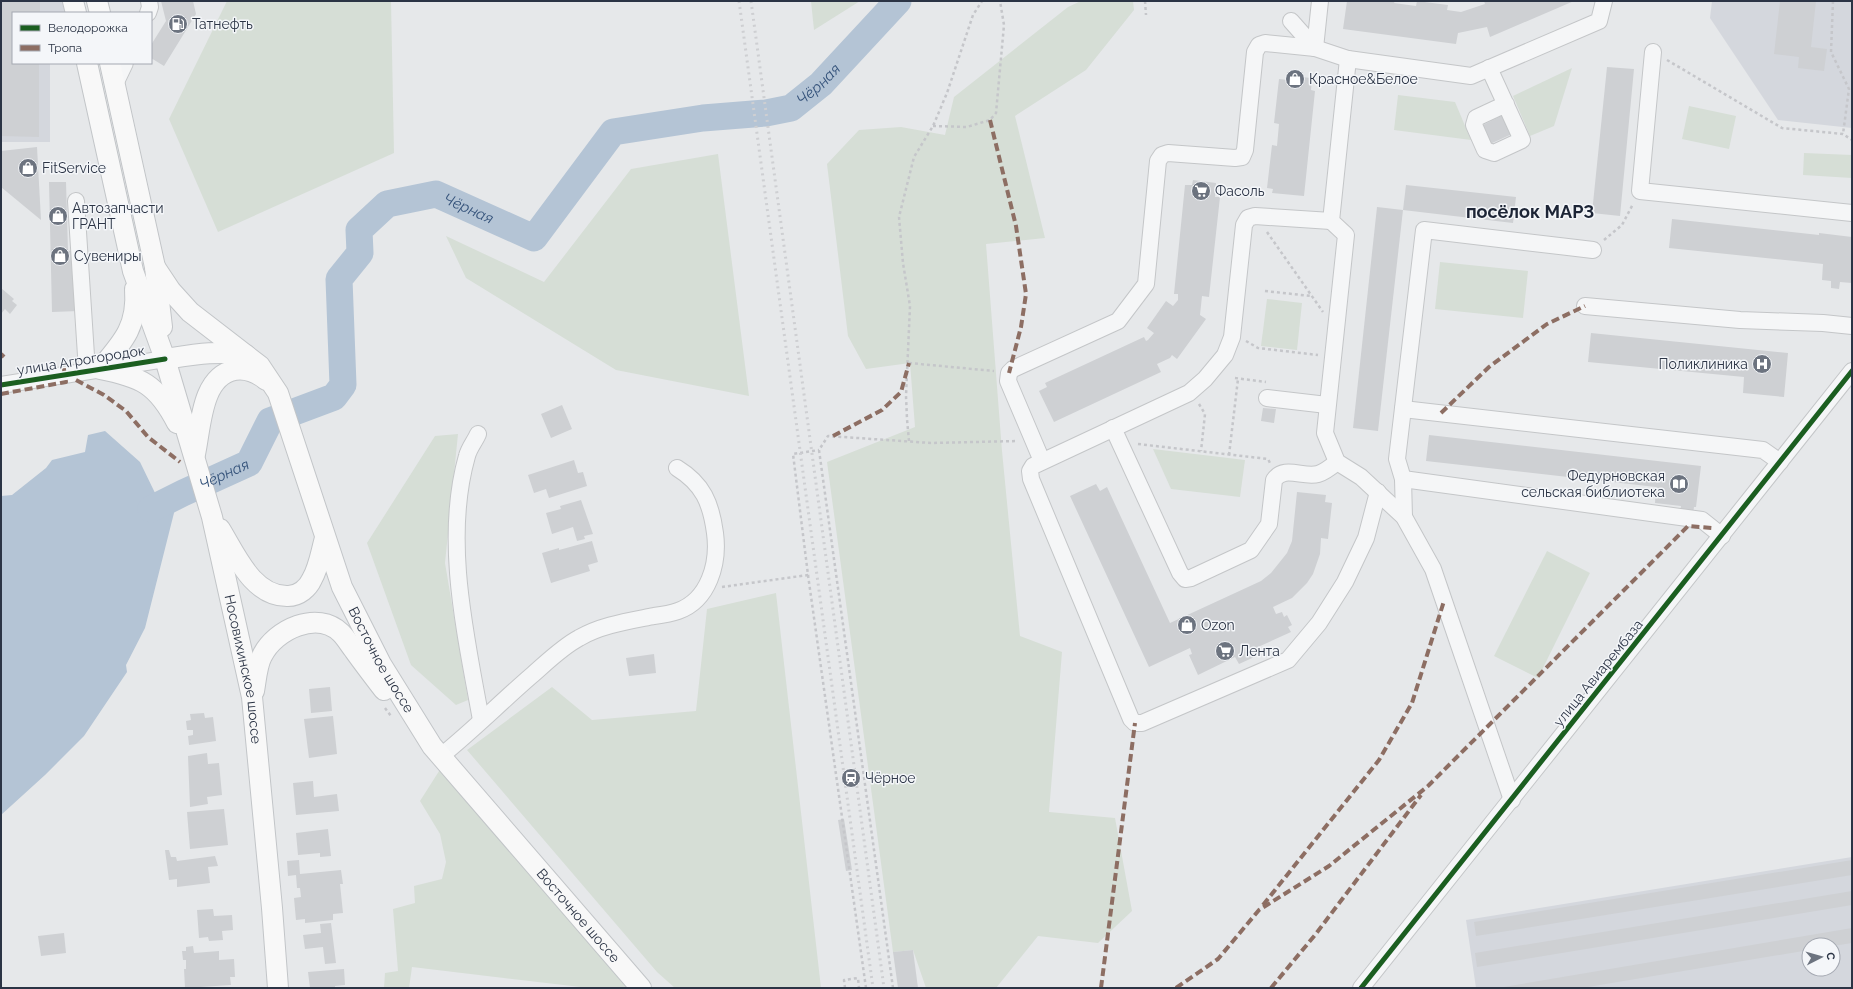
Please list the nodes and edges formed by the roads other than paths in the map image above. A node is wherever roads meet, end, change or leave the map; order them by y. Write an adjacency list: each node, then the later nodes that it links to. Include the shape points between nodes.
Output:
1 (73, 1): 6 (main road)
2 (97, 1): 7 (main road)
3 (149, 1): 8 (street)
4 (1320, 1): 10 (street)
5 (1604, 1): 16 (street, via 1599,21)
6 (76, 12)
7 (100, 12)
8 (148, 12)
9 (1291, 21): 10 (street)
10 (1315, 48): 12 (street); 39 (street, via 1264,43 1259,45 1255,52 1245,150 1242,156 1235,158 1168,153 1162,155 1158,161 1146,284 1118,321 1009,373 1008,381)
11 (1653, 52): 20 (street, via 1640,191)
12 (1348, 59): 16 (street, via 1471,76); 21 (street)
13 (87, 64): 24 (main road)
14 (110, 64): 17 (main road)
15 (124, 64): 17 (street)
16 (1489, 68): 18 (street)
17 (115, 84): 23 (main road)
18 (1506, 104)
19 (76, 201): 29 (street)
20 (1852, 214)
21 (1331, 221): 34 (street, via 1346,234); 36 (street, via 1256,216 1248,218 1244,225 1233,333 1225,355 1189,393)
22 (1593, 250): 35 (street, via 1424,230)
23 (155, 267): 27 (main road, Восточное шоссе, via 171,291 190,312); 28 (main road)
24 (133, 271): 28 (main road); 29 (main road, via 136,299 131,327 121,344)
25 (1585, 306): 26 (street, via 1740,320)
26 (1852, 326)
27 (246, 355): 28 (main road, via 209,353); 32 (main road, Восточное шоссе, via 260,366)
28 (165, 359): 29 (street, улица Агрогородок); 38 (main road, Носовихинское шоссе)
29 (94, 370): 31 (street, улица Агрогородок); 38 (main road, via 128,374 156,392 168,407)
30 (1852, 371): 41 (street, улица Авиарембаза)
31 (1, 385)
32 (279, 396): 38 (main road, via 262,377 248,371 234,370 222,375 212,385 206,398); 48 (main road, Восточное шоссе)
33 (1267, 398): 34 (street)
34 (1327, 405): 40 (street, via 1325,433)
35 (1403, 409): 41 (street, via 1763,450); 43 (street, via 1398,458)
36 (1113, 428): 39 (street); 40 (street, via 1185,579 1251,550 1269,524 1274,480 1278,474 1319,474)
37 (478, 434): 50 (street, via 468,454 462,480 458,510 458,542 463,618)
38 (195, 456): 45 (main road, Носовихинское шоссе)
39 (1042, 461): 44 (street, via 1033,466 1030,479 1135,723 1142,723 1288,660 1319,623 1345,582 1366,538)
40 (1336, 462): 44 (street, via 1361,477)
41 (1780, 462): 47 (street, улица Авиарембаза)
42 (677, 468): 50 (street, via 698,485 711,509 716,550 712,574 700,596 678,611 615,624 579,638 547,662)
43 (1404, 479): 46 (street); 47 (street, via 1702,520)
44 (1378, 492): 46 (street)
45 (212, 517): 48 (main road, via 256,583 281,596 291,596 307,586 316,570); 49 (main road, Носовихинское шоссе)
46 (1404, 517): 53 (street, via 1433,569)
47 (1722, 536): 53 (street, улица Авиарембаза)
48 (325, 538): 51 (main road, Восточное шоссе, via 342,587 367,639)
49 (252, 697): 51 (main road, via 261,656 268,646 284,632 319,622 341,633 402,714); 54 (main road, Носовихинское шоссе)
50 (481, 720): 52 (street)
51 (422, 731): 52 (main road, Восточное шоссе)
52 (441, 756): 55 (main road, Восточное шоссе)
53 (1512, 800): 56 (street, улица Авиарембаза)
54 (278, 988)
55 (641, 988)
56 (1361, 988)

